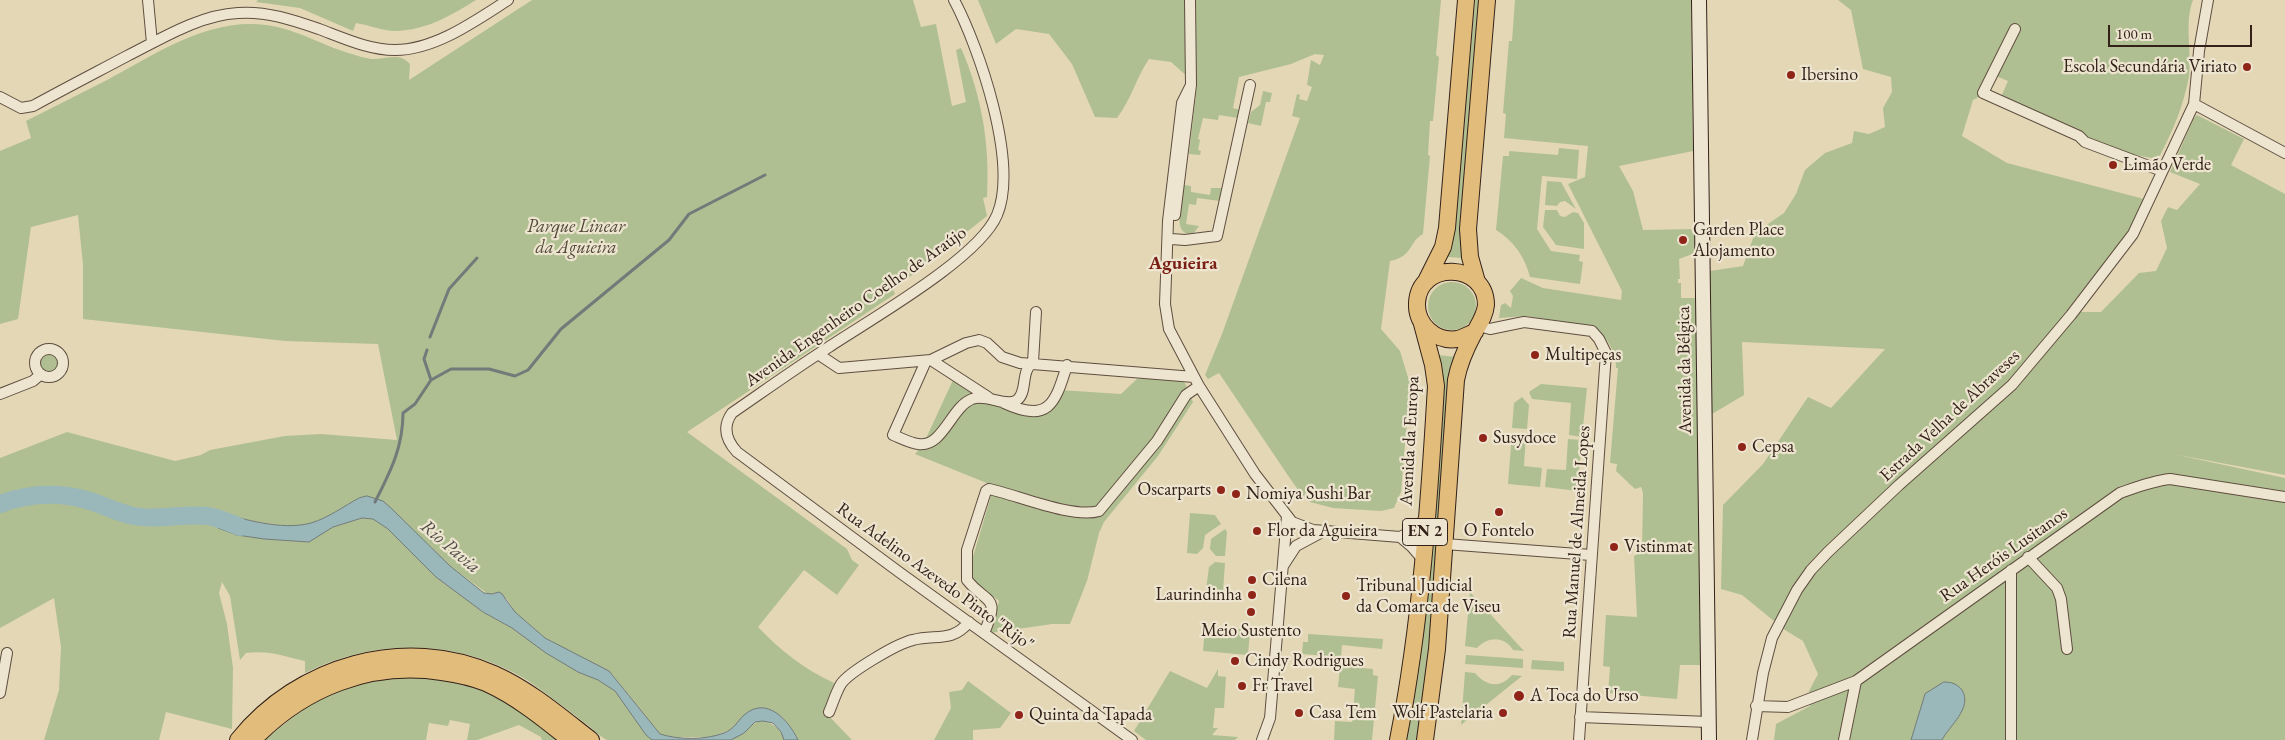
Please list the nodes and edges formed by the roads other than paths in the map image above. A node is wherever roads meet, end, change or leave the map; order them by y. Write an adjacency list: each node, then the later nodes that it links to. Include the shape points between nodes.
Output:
1 (148, 0): 10 (street)
2 (508, 0): 10 (street, via 442,38 412,49 374,48 289,18 254,12 217,16)
3 (954, 0): 24 (street, Avenida Engenheiro Coelho de Araújo, via 980,60 998,129 1002,189 998,213 990,228 972,248)
4 (1190, 0): 11 (street)
5 (1466, 0): 20 (main road, EN 2, via 1447,228 1443,247)
6 (1487, 0): 19 (main road, EN 2, via 1468,229 1470,257)
7 (1698, 0): 56 (main road, Avenida da Bélgica)
8 (2208, 0): 14 (street, Estrada Velha de Abraveses)
9 (2014, 29): 16 (street, via 1983,93 2079,136 2085,142)
10 (152, 43): 13 (street, via 33,106 21,108)
11 (1191, 85): 17 (street); 18 (street, via 1182,103 1168,220)
12 (1250, 85): 17 (street, via 1217,236)
13 (0, 97)
14 (2194, 104): 15 (street); 16 (street, Estrada Velha de Abraveses)
15 (2285, 153)
16 (2162, 171): 53 (street, Estrada Velha de Abraveses, via 2133,234 2018,378 1828,552 1796,590 1772,638)
17 (1171, 239): 18 (street)
18 (1167, 261): 29 (street, via 1166,317)
19 (1477, 282): 20 (main road, via 1457,271 1445,271); 23 (main road, EN 2, via 1486,305)
20 (1424, 283): 22 (main road, EN 2, via 1417,298)
21 (1036, 312): 26 (street)
22 (1422, 324): 23 (main road, via 1434,334 1448,339); 36 (main road, Avenida da Europa / EN 2, via 1436,386)
23 (1477, 329): 40 (main road, EN 2, via 1456,380); 42 (street, Rua Manuel de Almeida Lopes, via 1524,322 1592,331 1604,345 1607,358)
24 (818, 354): 25 (street, via 839,368); 33 (street, Avenida Engenheiro Coelho de Araújo, via 732,414)
25 (928, 360): 26 (street, via 979,340 1008,359 1020,363); 31 (street); 31 (street, via 893,435 924,444 941,433 964,403)
26 (1033, 362): 27 (street); 32 (street, via 1027,368 1019,398 1010,403)
27 (1068, 366): 29 (street); 32 (street, via 1058,394 1046,408 1031,412)
28 (41, 374): 30 (street, via 33,381)
29 (1196, 382): 35 (street); 48 (street, via 1157,441 1099,511 1090,514 1066,510 1004,492 986,491 967,550 967,580 990,599 992,605)
30 (0, 394)
31 (988, 397): 32 (street)
32 (1001, 401)
33 (726, 434): 47 (street, Rua Adelino Azevedo Pinto "Rijo", via 737,452)
34 (2285, 498): 43 (street, Rua Heróis Lusitanos, via 2170,479 2154,481 2120,494)
35 (1286, 516): 37 (street); 45 (street)
36 (1426, 516): 39 (street, via 1414,530); 44 (main road, Avenida da Europa / EN 2)
37 (1299, 526): 38 (street); 41 (street)
38 (1324, 531): 39 (street); 41 (street)
39 (1400, 537): 44 (street)
40 (1445, 544): 42 (street); 64 (main road, EN 2, via 1435,675)
41 (1296, 546): 45 (street)
42 (1591, 555): 55 (street, Rua Manuel de Almeida Lopes)
43 (2028, 558): 46 (street, Rua Heróis Lusitanos); 49 (street, via 2057,588)
44 (1424, 562): 63 (main road, Avenida da Europa / EN 2, via 1415,642)
45 (1282, 566): 62 (street, via 1270,718)
46 (2011, 570): 51 (street, Rua Heróis Lusitanos); 69 (street)
47 (969, 622): 48 (street, Rua Adelino Azevedo Pinto "Rijo"); 54 (street, via 964,629 950,636 913,640 878,656 842,683)
48 (984, 633): 61 (street, Rua Adelino Azevedo Pinto "Rijo")
49 (2067, 649)
50 (7, 653): 52 (street)
51 (1856, 681): 53 (street, Rua Heróis Lusitanos, via 1788,706); 68 (street)
52 (0, 693)
53 (1756, 706): 67 (street, Estrada Velha de Abraveses)
54 (829, 712)
55 (1580, 717): 56 (street); 65 (street, Rua Manuel de Almeida Lopes)
56 (1708, 722): 66 (main road, Avenida da Bélgica)
57 (238, 740): 60 (main road, via 284,696 315,678 362,662 410,657 455,661 493,673 533,696)
58 (253, 740): 59 (main road, via 285,711 315,692 360,676 413,669 483,682 515,698)
59 (570, 740)
60 (591, 740)
61 (1132, 740)
62 (1262, 740)
63 (1398, 740)
64 (1425, 740)
65 (1579, 740)
66 (1709, 740)
67 (1752, 740)
68 (1844, 740)
69 (2012, 740)

